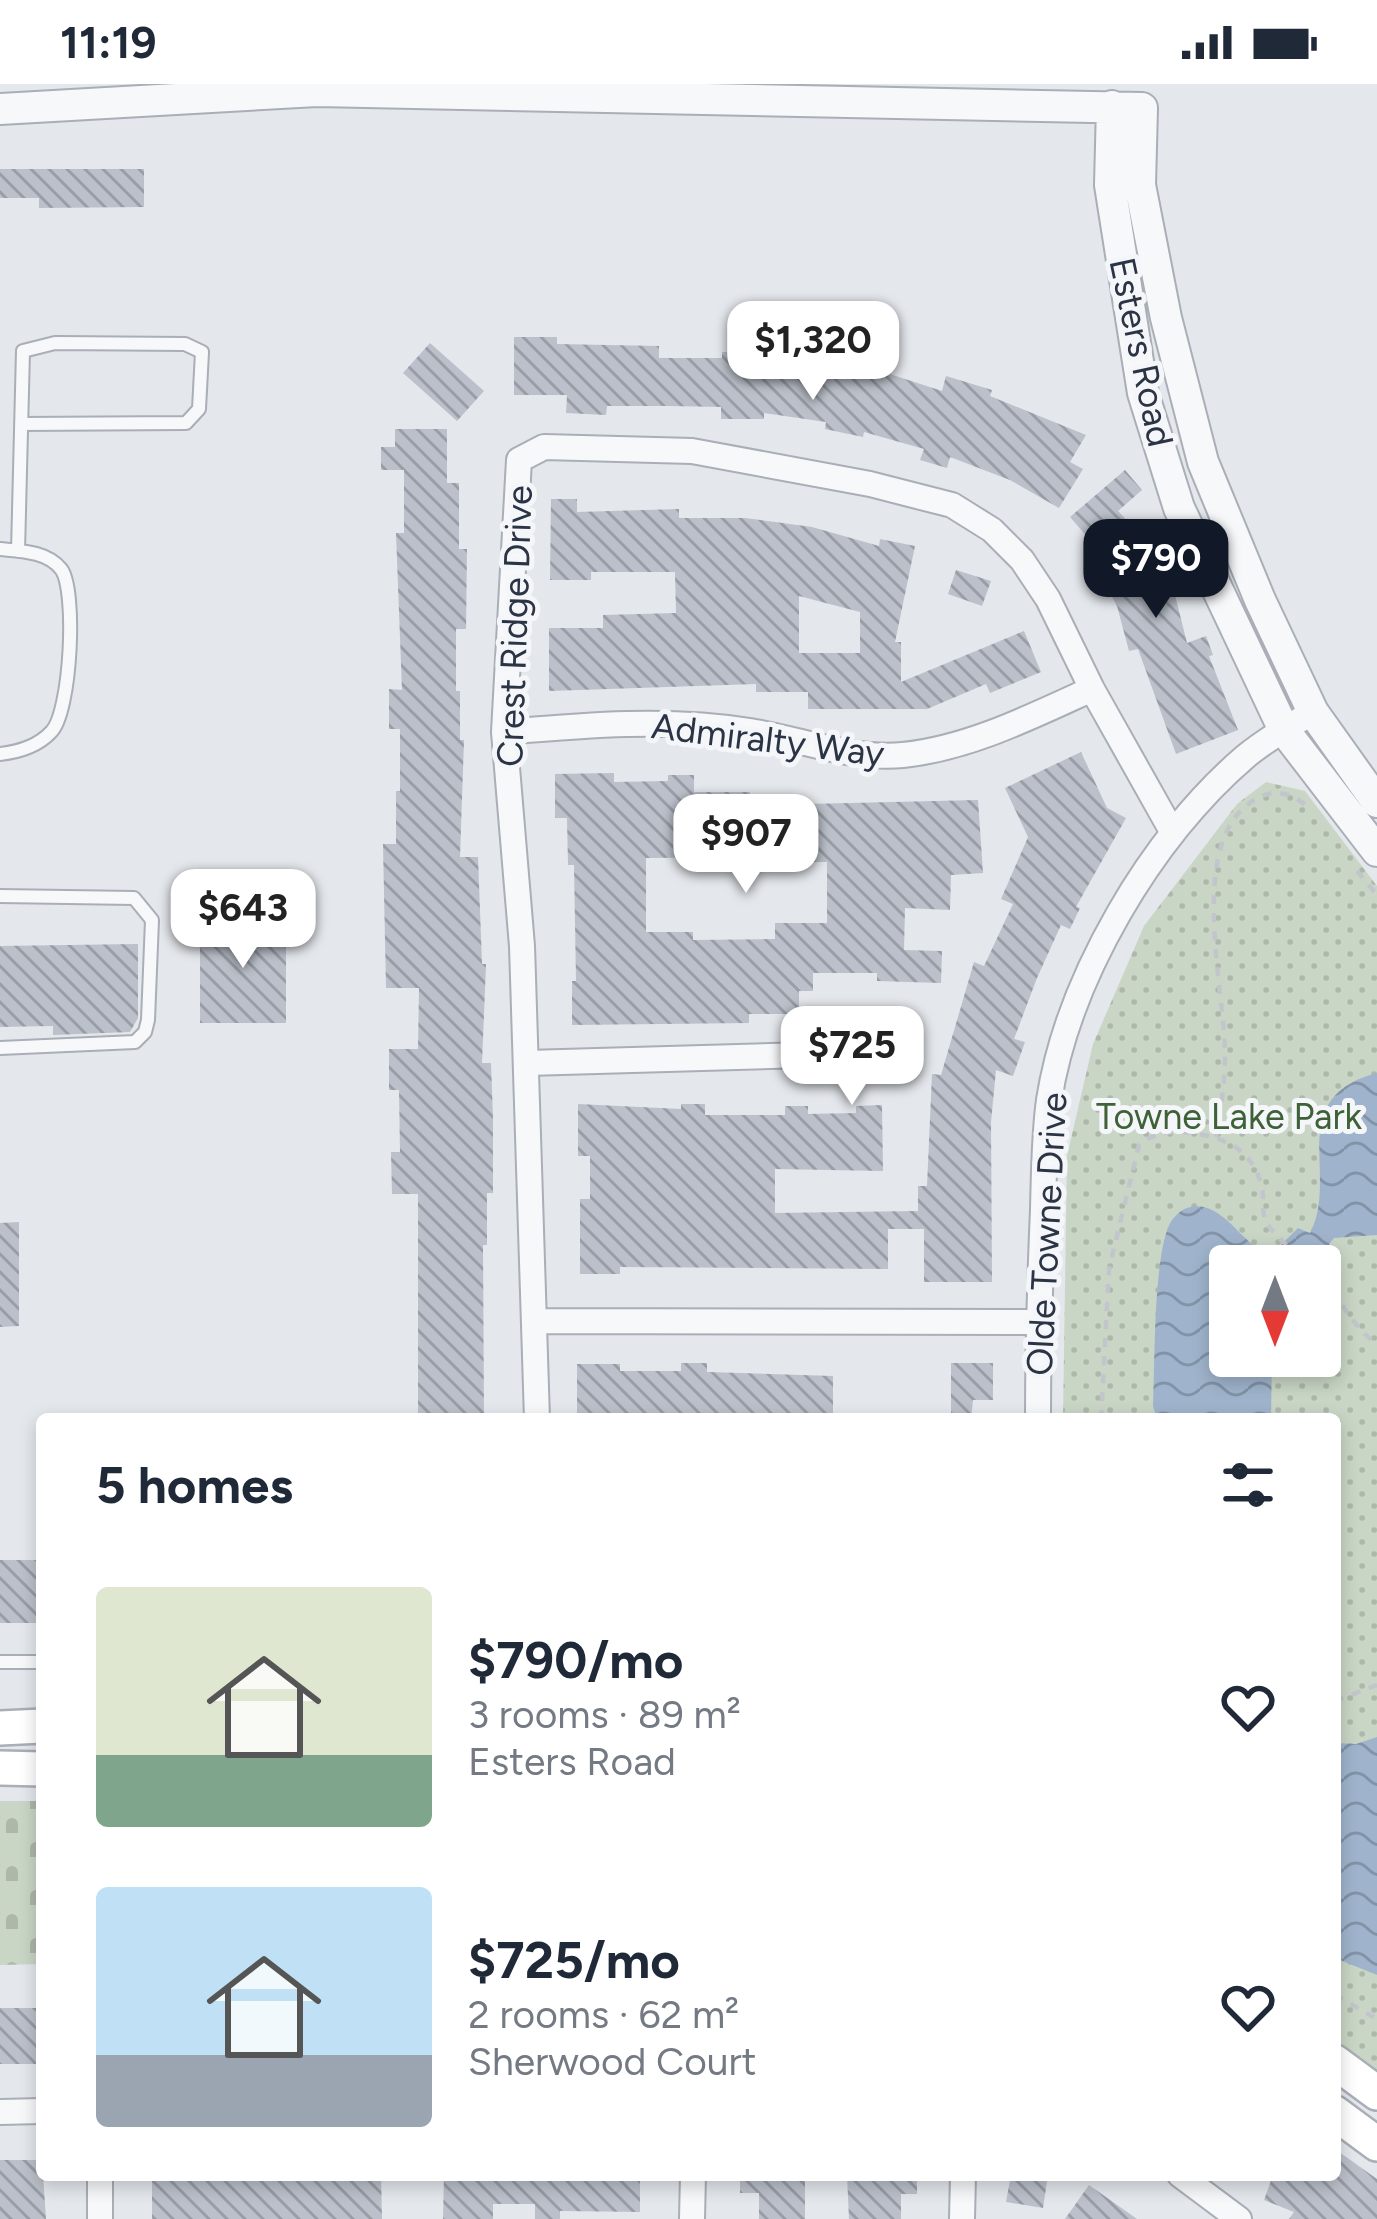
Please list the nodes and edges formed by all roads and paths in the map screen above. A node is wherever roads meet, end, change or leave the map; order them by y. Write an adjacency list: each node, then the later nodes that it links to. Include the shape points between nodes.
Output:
1 (373, 88): 2 (street); 4 (street)
2 (798, 92): 3 (street)
3 (1128, 95): 9 (street, Esters Road, via 1166,318 1203,462); 10 (street, Esters Road, via 1110,185 1143,393 1179,508)
4 (0, 109)
5 (21, 424): 5 (lane, via 23,351 77,343 185,344 202,352 199,410 186,423); 7 (lane)
6 (0, 549): 7 (lane)
7 (18, 550): 12 (lane, via 65,573 68,690 52,731)
8 (1092, 689): 11 (street, Admiralty Way, via 1026,720 904,755 685,724); 11 (street, Crest Ridge Drive, via 1022,560 952,506 692,452 544,447 520,460); 15 (street, Crest Ridge Drive)
9 (1313, 712): 10 (street, Olde Towne Drive); 13 (street, Esters Road)
10 (1284, 730): 15 (street, Olde Towne Drive, via 1245,757); 16 (street, Esters Road)
11 (504, 731): 21 (street, Crest Ridge Drive)
12 (0, 754)
13 (1377, 802)
14 (1310, 807): 22 (path, via 1268,792 1247,803 1220,850 1214,939 1225,1054)
15 (1173, 833): 26 (street, Olde Towne Drive, via 1103,942 1057,1063)
16 (1367, 861): 17 (path)
17 (1377, 895)
18 (0, 896): 20 (lane, via 134,898 152,920 148,1020 135,1042)
19 (862, 1029): 21 (street, via 832,1050 805,1055)
20 (0, 1048)
21 (527, 1063): 25 (street, Crest Ridge Drive)
22 (1216, 1137): 23 (path, via 1253,1165 1266,1223); 30 (path, via 1166,1133 1139,1145 1109,1268)
23 (1288, 1245)
24 (1341, 1305): 27 (path)
25 (537, 1322): 26 (street); 28 (street, Crest Ridge Drive)
26 (1038, 1322): 29 (street, Olde Towne Drive)
27 (1377, 1344)
28 (537, 1413)
29 (1038, 1413)
30 (1101, 1413)
31 (0, 1662): 32 (lane)
32 (36, 1662)
33 (1377, 1685): 34 (path)
34 (1341, 1699)
35 (36, 1726): 36 (main road)
36 (0, 1728)
37 (0, 1768): 38 (main road)
38 (36, 1769)
39 (1341, 1998): 40 (path)
40 (1377, 2019)
41 (1341, 2066): 42 (main road)
42 (1377, 2092)
43 (36, 2111): 44 (street)
44 (0, 2112)
45 (1341, 2117): 46 (main road)
46 (1377, 2144)
47 (100, 2181): 51 (street)
48 (693, 2181): 52 (street)
49 (963, 2181): 53 (street)
50 (1188, 2181): 54 (street)
51 (100, 2219)
52 (692, 2219)
53 (962, 2219)
54 (1239, 2219)

